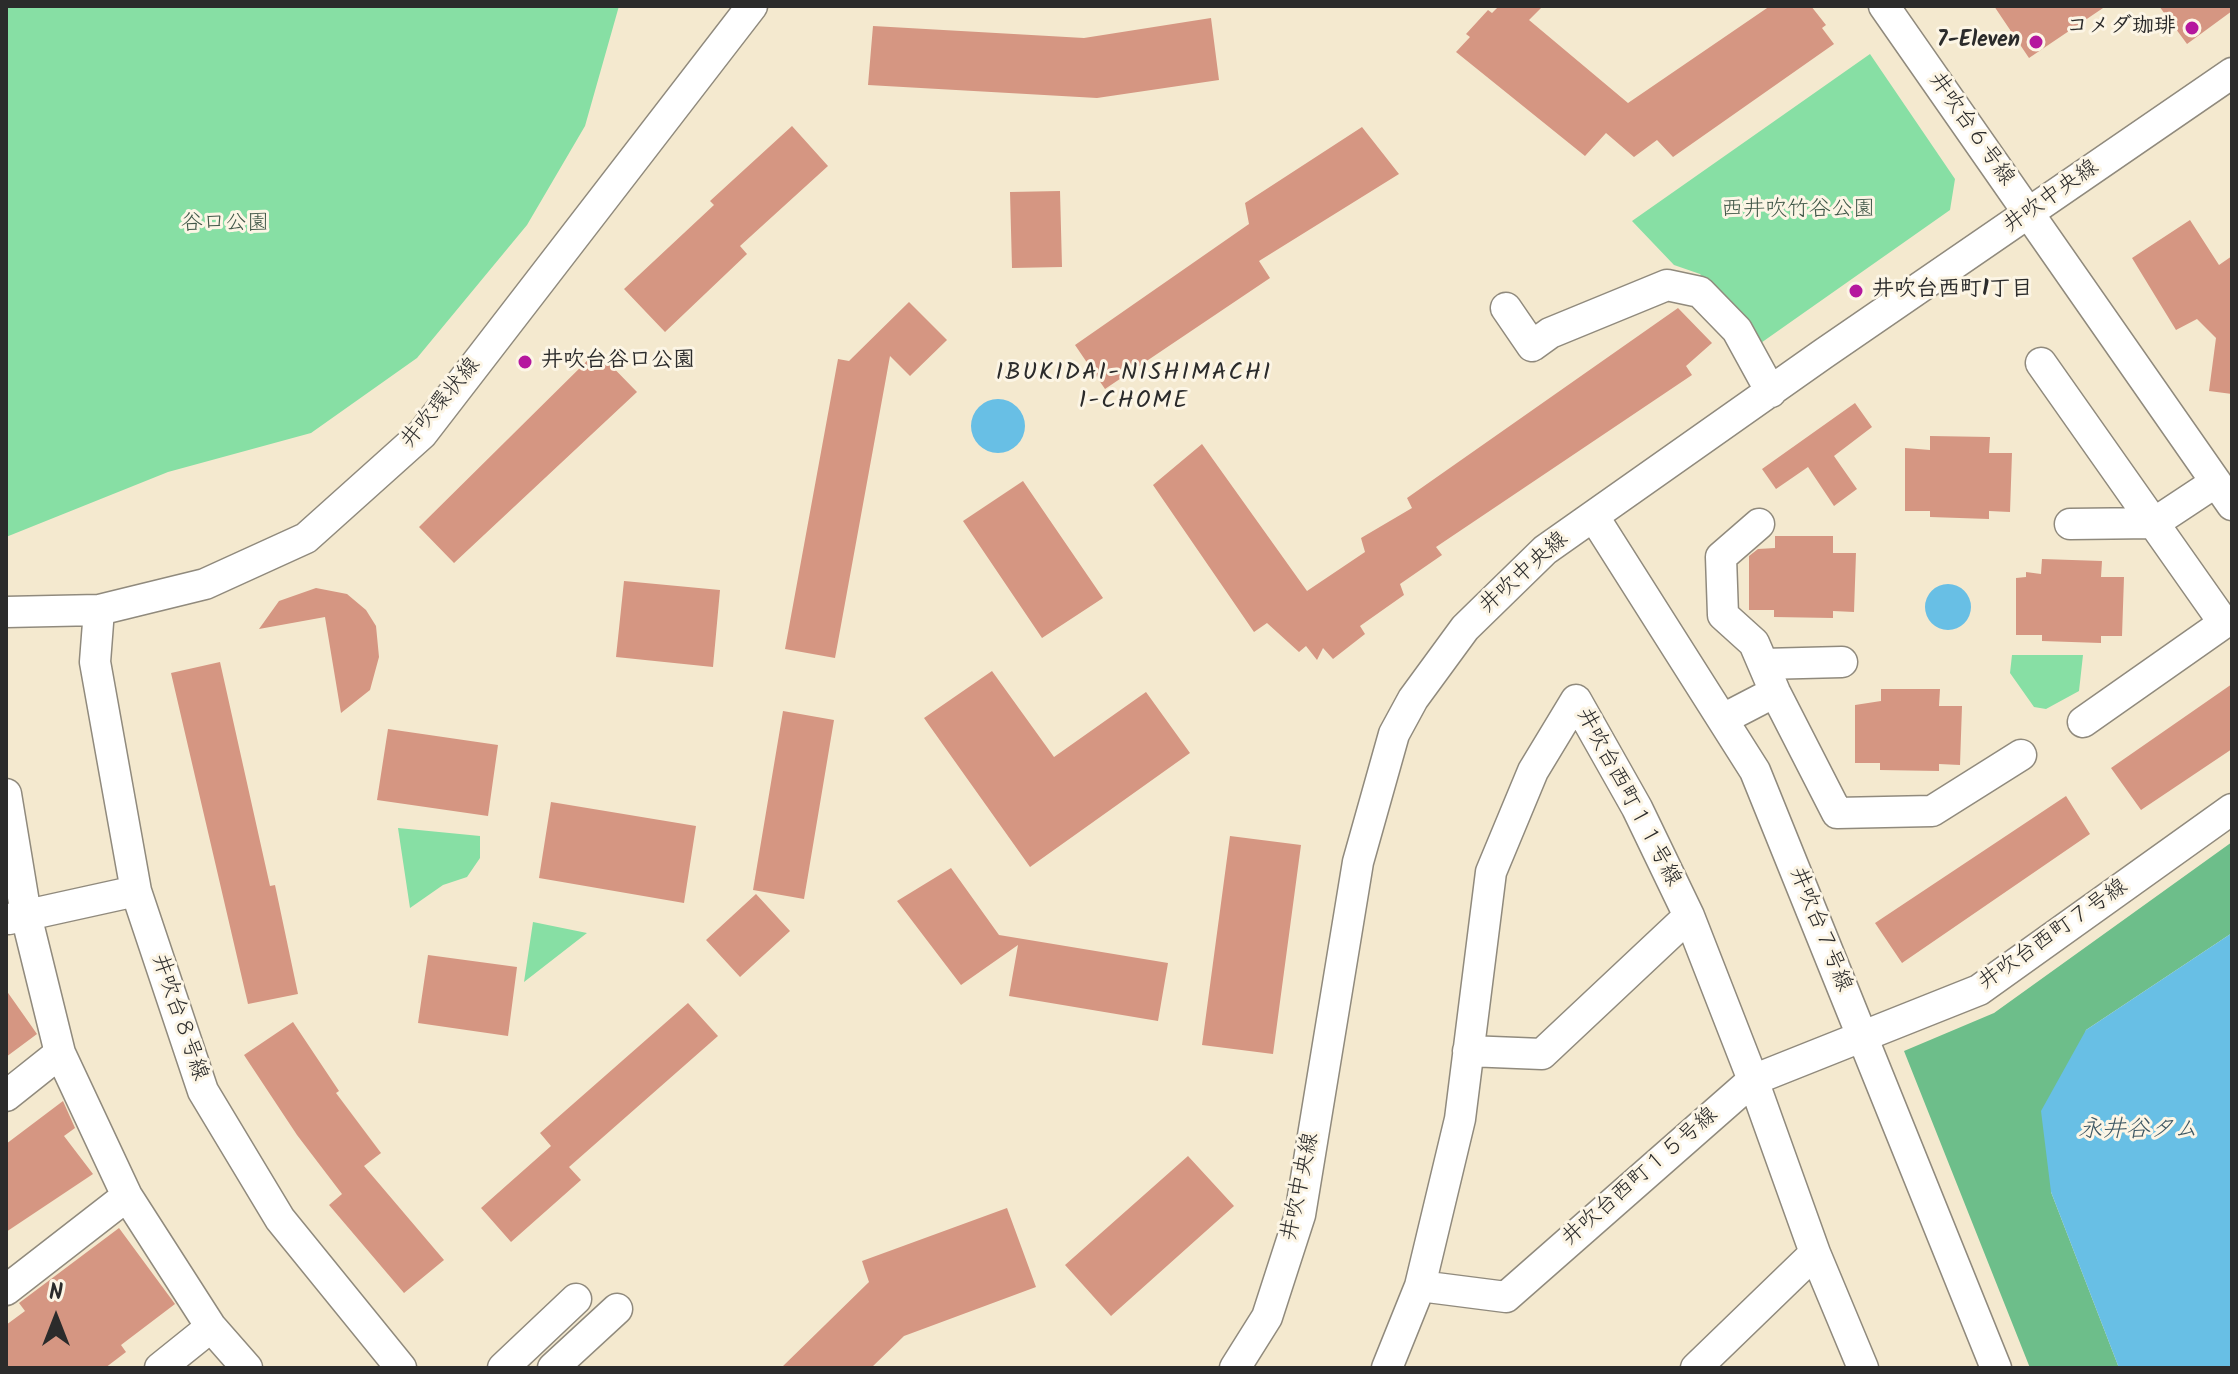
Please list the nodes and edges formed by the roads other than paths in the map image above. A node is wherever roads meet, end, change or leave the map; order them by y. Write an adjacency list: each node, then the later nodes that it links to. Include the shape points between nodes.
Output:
1 (752, 6): 13 (street, 井吹環状線, via 422,434 306,538 205,584)
2 (1884, 6): 4 (street, 井吹台６号線)
3 (2232, 73): 4 (street, 井吹中央線)
4 (2028, 214): 7 (street, 井吹中央線); 8 (street)
5 (1506, 308): 7 (street, via 1532,346 1550,333 1667,285 1700,292 1737,330)
6 (2041, 363): 10 (street)
7 (1771, 392): 9 (street, 井吹中央線)
8 (2226, 494): 10 (street)
9 (1594, 517): 18 (street, 井吹台７号線); 43 (street, 井吹中央線, via 1545,550 1465,628 1394,734 1358,862 1300,1215 1267,1317)
10 (2154, 523): 12 (street); 19 (street, via 2224,623)
11 (1759, 524): 16 (street, via 1721,557 1723,615 1754,643)
12 (2070, 524)
13 (99, 610): 14 (street, 井吹環状線); 23 (street, 井吹台８号線, via 95,662)
14 (6, 612)
15 (1842, 662): 16 (street)
16 (1763, 664): 17 (street)
17 (1775, 692): 18 (street); 20 (street, via 1837,813 1932,811)
18 (1723, 719): 26 (street, 井吹台７号線, via 1755,771)
19 (2083, 722)
20 (2021, 755)
21 (6, 794): 25 (street)
22 (2232, 809): 26 (street, 井吹台西町７号線, via 1979,990)
23 (136, 891): 25 (street); 40 (street, 井吹台８号線, via 203,1091 280,1219)
24 (1689, 916): 27 (street, via 1542,1054); 27 (street, 井吹台西町１１号線, via 1576,700 1533,771 1491,872); 29 (street, 井吹台西町１１号線)
25 (16, 918): 28 (street)
26 (1863, 1038): 29 (street, 井吹台西町１５号線); 47 (street, 井吹台７号線)
27 (1468, 1051): 33 (street, 井吹台西町１１号線, via 1460,1119)
28 (60, 1053): 30 (street); 31 (street)
29 (1753, 1080): 32 (street, 井吹台西町１１号線); 33 (street, 井吹台西町１５号線, via 1506,1297)
30 (6, 1096)
31 (127, 1196): 34 (street); 37 (street)
32 (1815, 1253): 45 (street); 46 (street, 井吹台西町１１号線)
33 (1420, 1286): 44 (street, 井吹台西町１１号線)
34 (6, 1290)
35 (576, 1299): 41 (street)
36 (617, 1309): 42 (street)
37 (211, 1327): 38 (street); 39 (street)
38 (160, 1368)
39 (247, 1368)
40 (401, 1368)
41 (503, 1368)
42 (553, 1368)
43 (1235, 1368)
44 (1387, 1368)
45 (1696, 1368)
46 (1863, 1368)
47 (1996, 1368)

